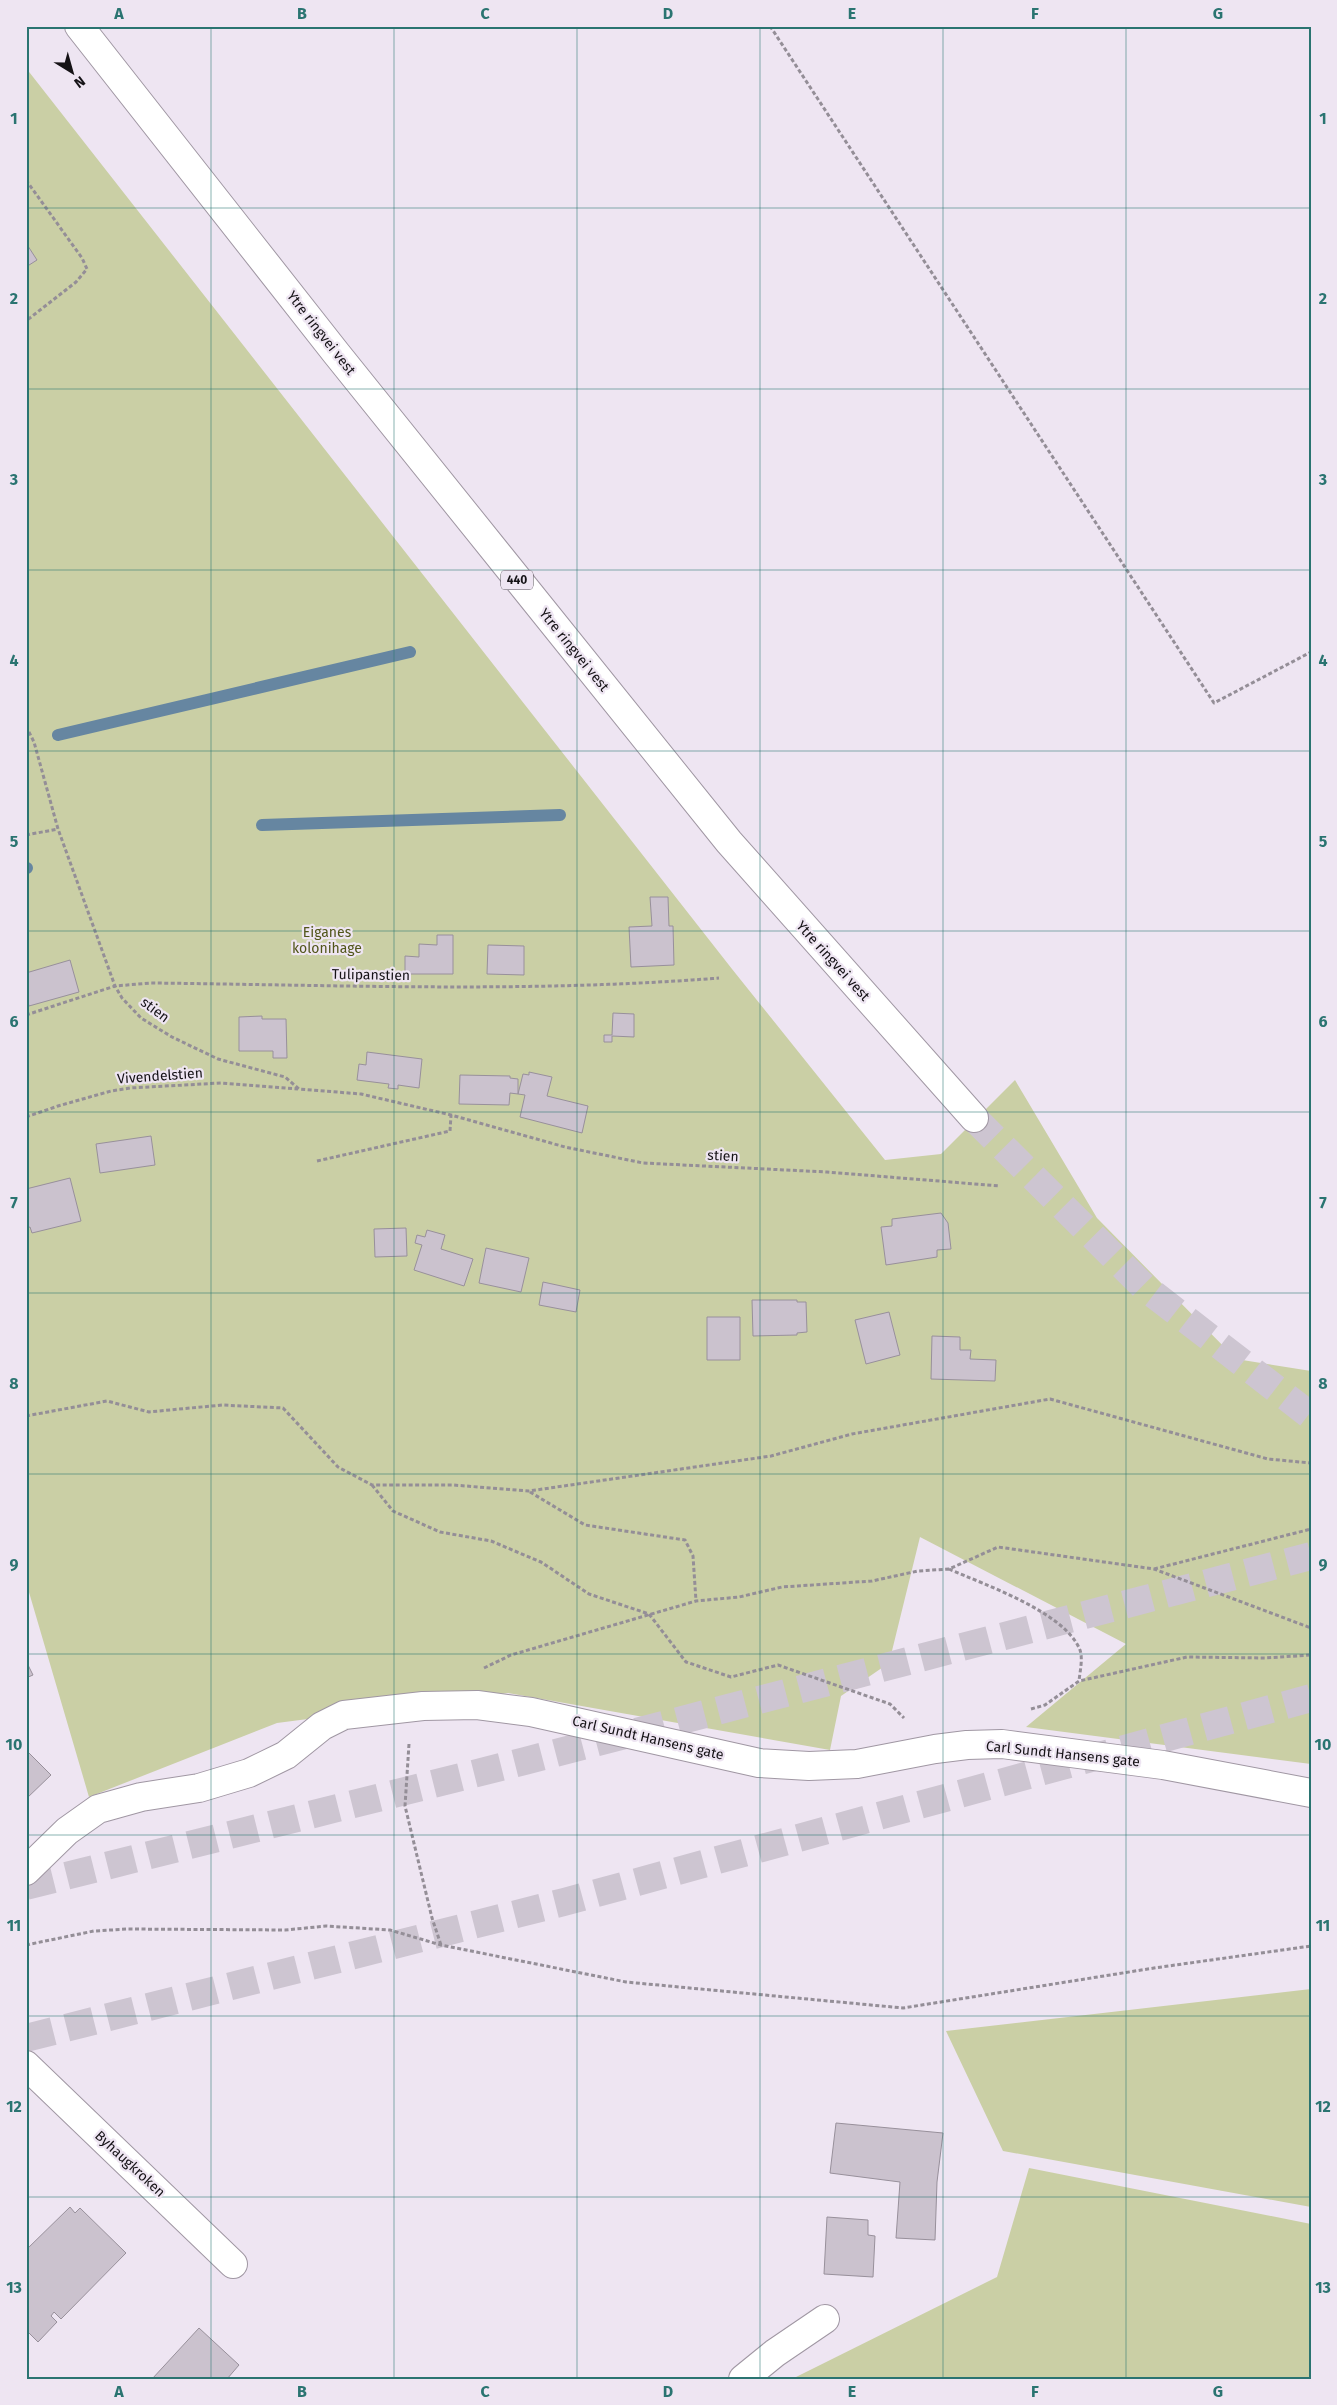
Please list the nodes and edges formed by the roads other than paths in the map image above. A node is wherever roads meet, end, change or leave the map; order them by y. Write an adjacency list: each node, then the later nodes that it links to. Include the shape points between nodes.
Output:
1 (79, 26): 2 (street, Ytre ringvei vest / 440, via 336,353 723,835)
2 (974, 1118)
3 (1311, 1793): 4 (street, Carl Sundt Hansens gate, via 1163,1765 1002,1744 935,1749 857,1764 759,1763 531,1712 477,1705 424,1706 344,1715 322,1726 286,1755 249,1773 199,1788 141,1797 98,1809 67,1831)
4 (26, 1871)
5 (26, 2064): 6 (street, Byhaugkroken)
6 (234, 2264)
7 (824, 2319): 8 (street)
8 (743, 2379)

